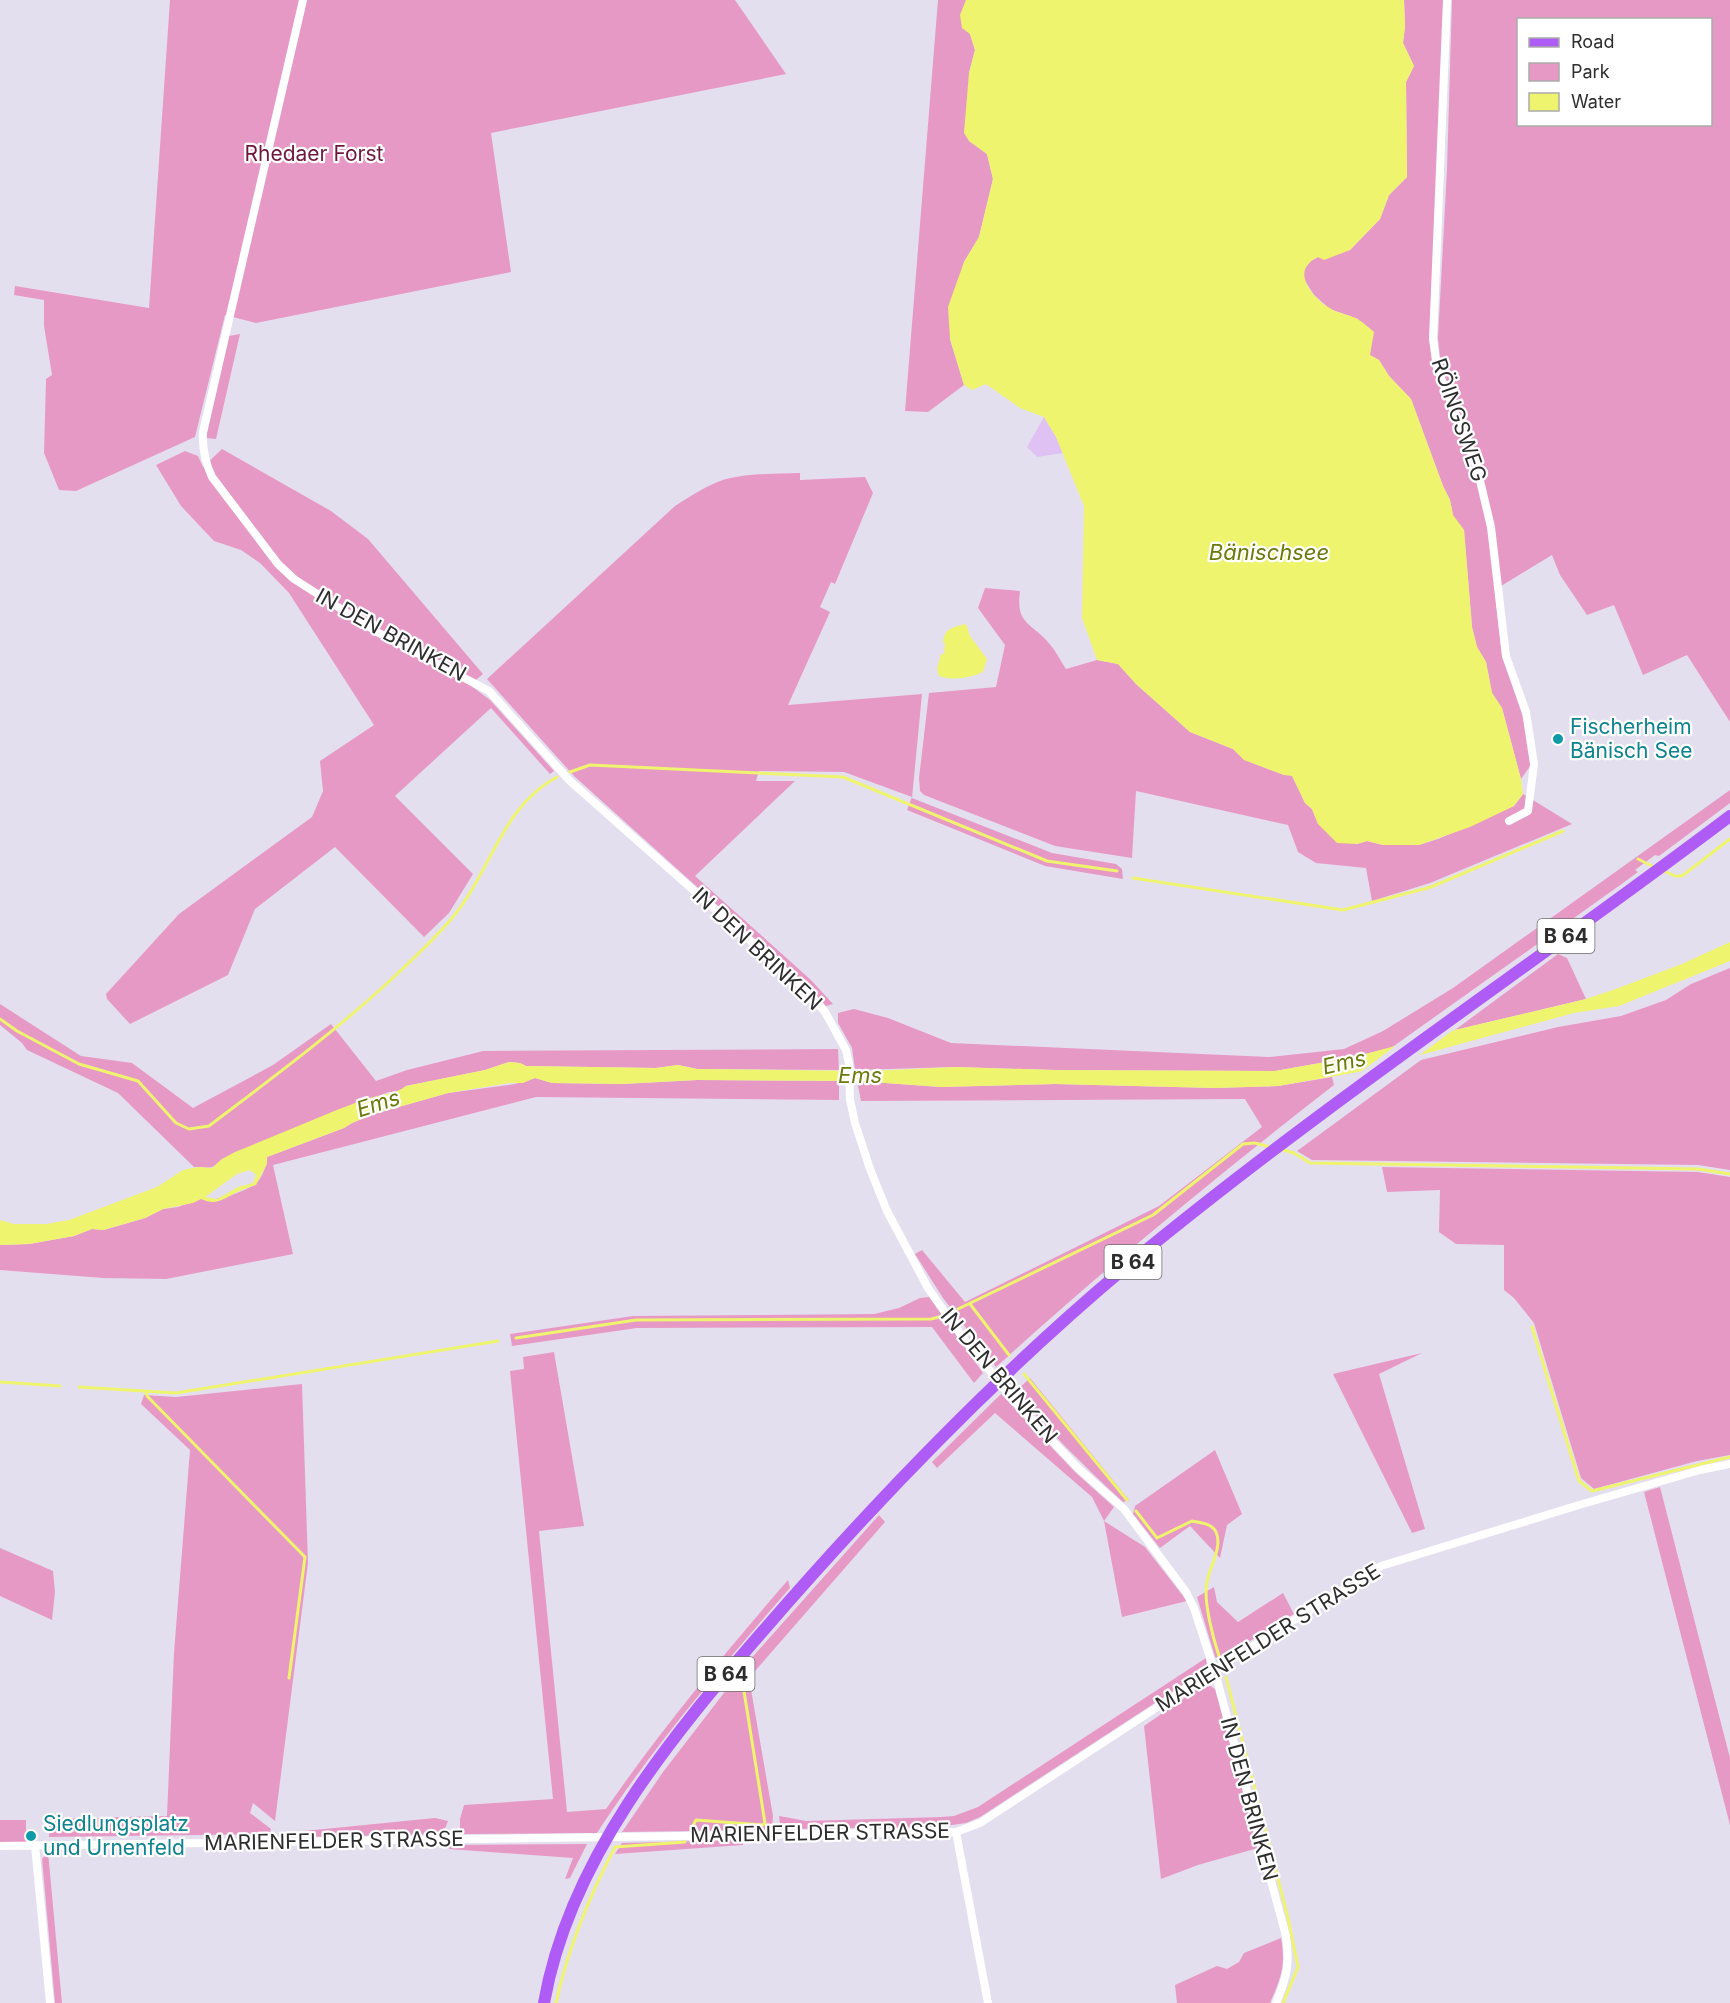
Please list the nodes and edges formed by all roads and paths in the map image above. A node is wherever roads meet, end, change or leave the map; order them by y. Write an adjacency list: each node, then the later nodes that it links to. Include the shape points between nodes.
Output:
1 (303, 0): 6 (street, IN DEN BRINKEN, via 203,432 203,452 212,477 278,564 294,579 377,632 489,691 570,781 804,988 825,1012 843,1044 855,1123 887,1211 928,1288 1015,1402 1124,1509 1186,1592)
2 (1447, 0): 4 (street, RÖINGSWEG, via 1433,339 1437,368 1477,468 1491,527 1506,656 1530,729 1534,764 1528,811)
3 (1730, 816): 11 (main road, B 64, via 1262,1158 1137,1258 1010,1372 901,1478 818,1567 675,1739 601,1848 581,1886 564,1926)
4 (1509, 820)
5 (1730, 1464): 6 (street, MARIENFELDER STRASSE, via 1579,1505 1381,1566)
6 (1214, 1671): 7 (street, MARIENFELDER STRASSE, via 980,1823); 13 (street, IN DEN BRINKEN, via 1286,1936 1288,1967)
7 (956, 1832): 8 (street, MARIENFELDER STRASSE); 12 (street)
8 (35, 1845): 9 (street, MARIENFELDER STRASSE); 10 (street)
9 (0, 1846)
10 (50, 2003)
11 (544, 2003)
12 (988, 2003)
13 (1276, 2003)

